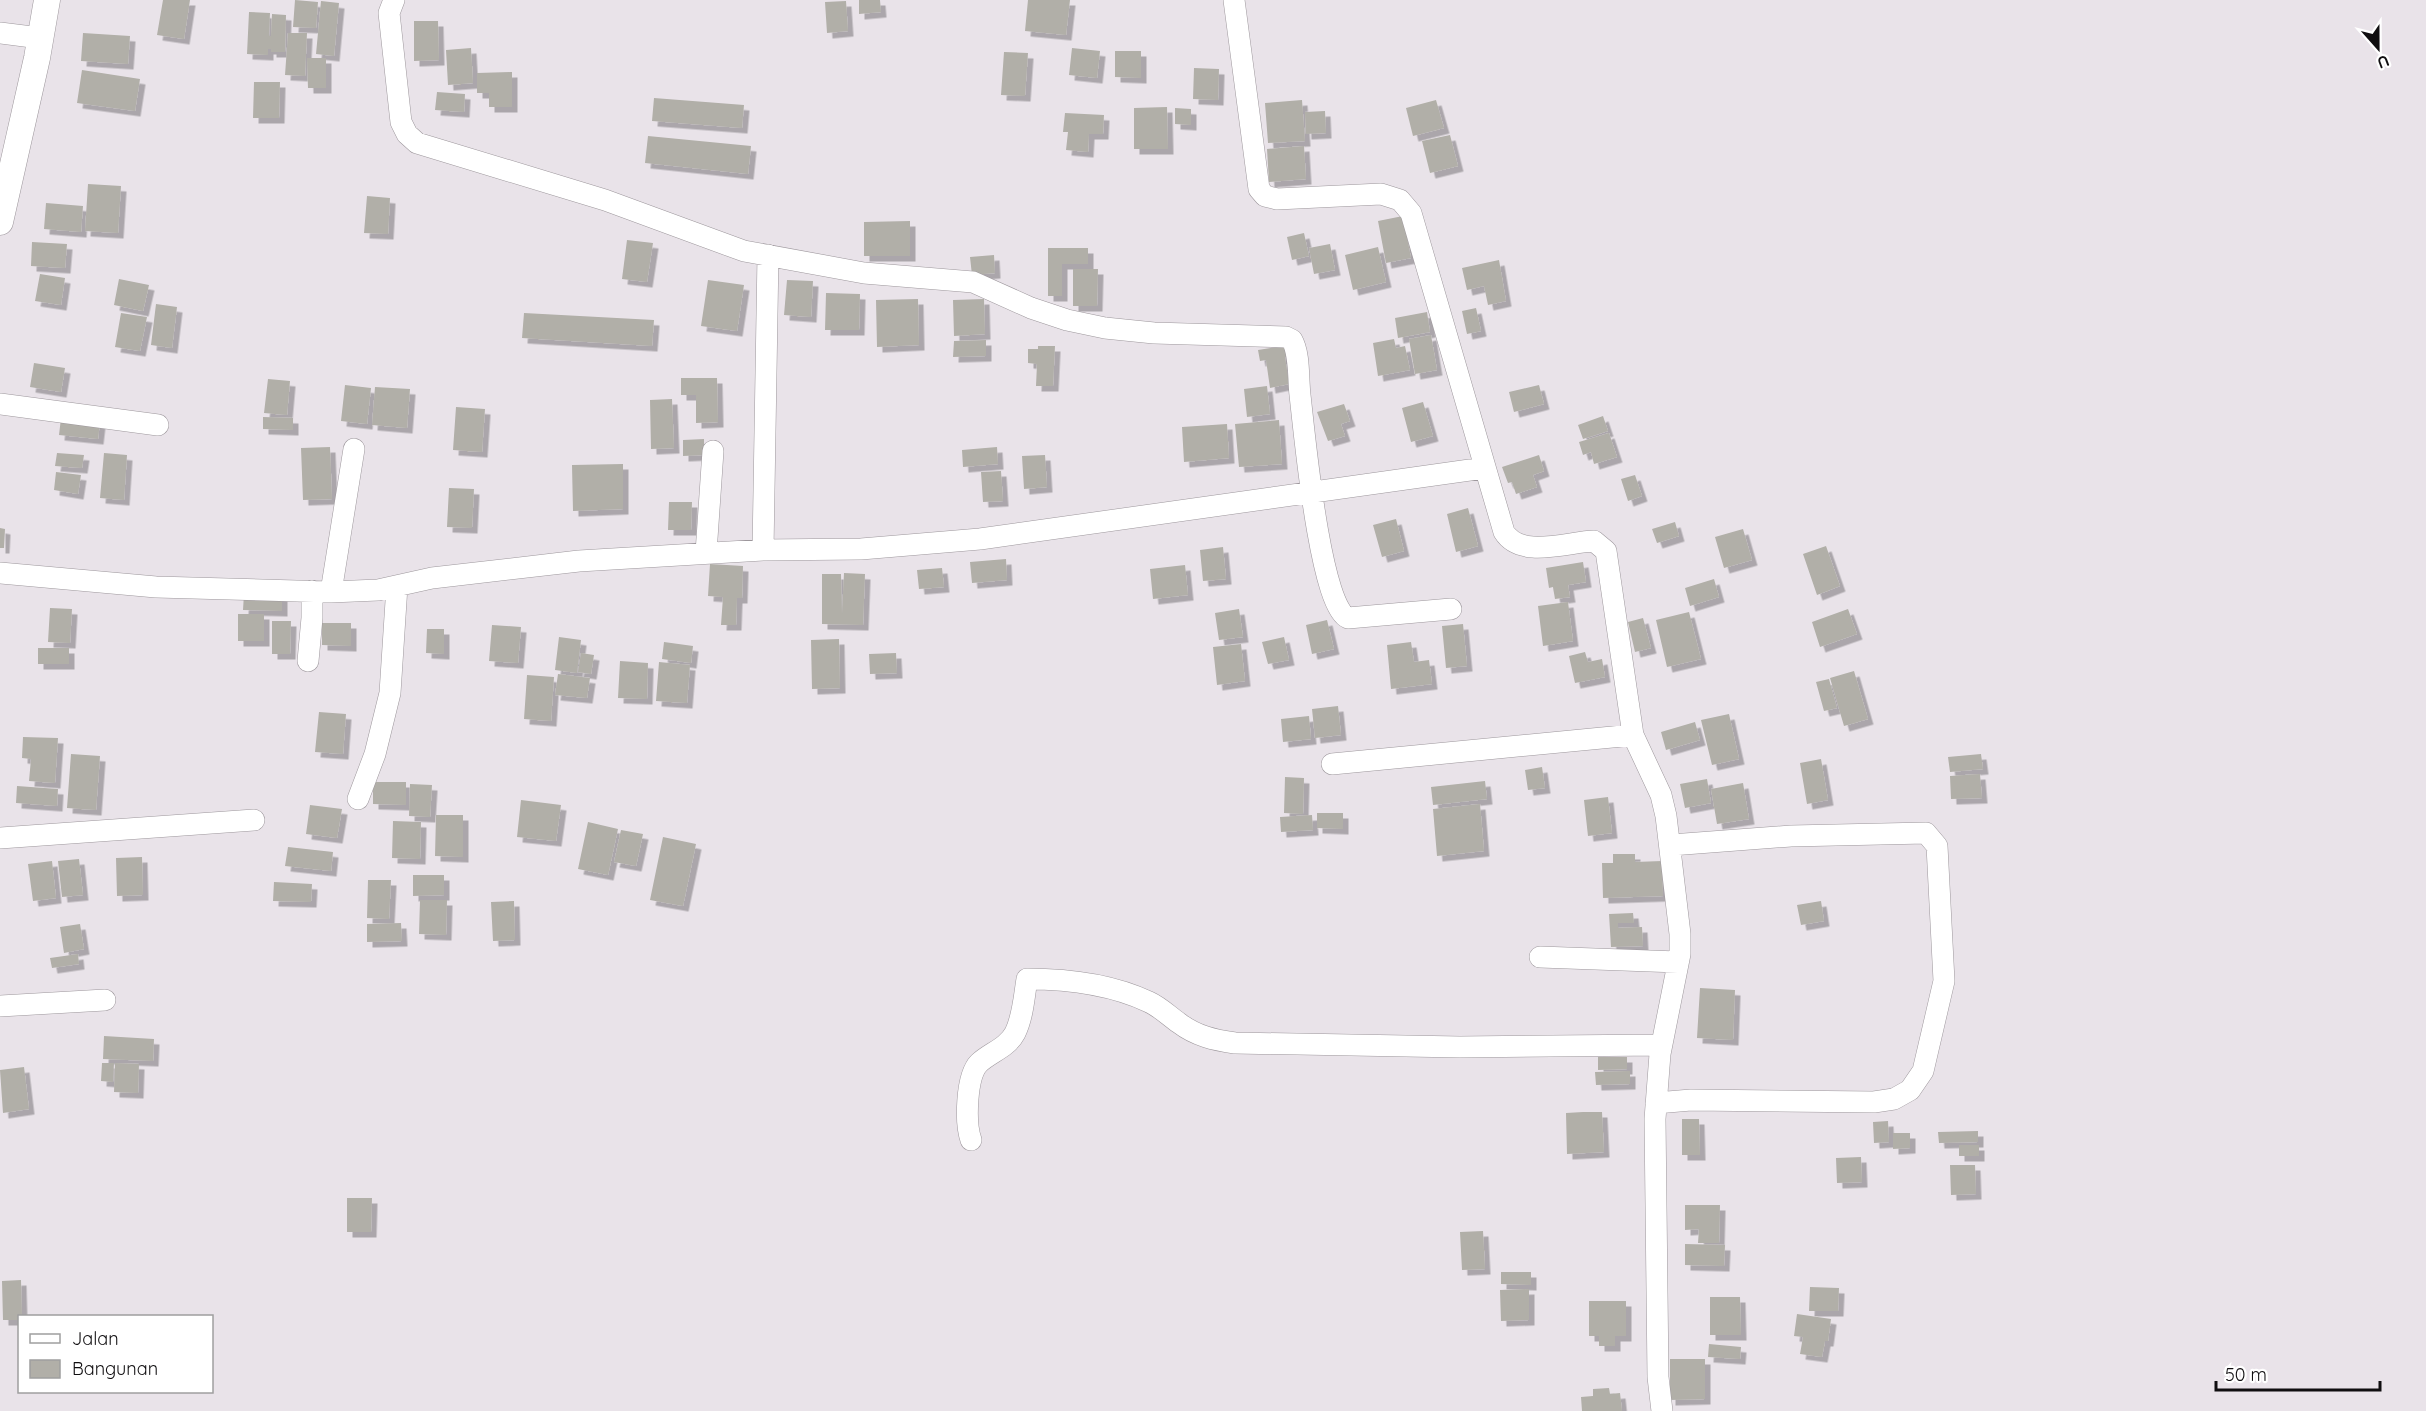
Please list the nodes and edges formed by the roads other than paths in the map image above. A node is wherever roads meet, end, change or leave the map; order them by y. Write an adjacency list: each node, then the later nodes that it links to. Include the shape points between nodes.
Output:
1 (47, 0): 5 (street)
2 (394, 0): 7 (street, via 389,13 401,123 417,143)
3 (1234, 0): 12 (street, via 1259,189 1265,196 1278,199 1381,194 1400,200 1410,209)
4 (0, 33): 5 (street)
5 (40, 38): 6 (street)
6 (0, 222)
7 (768, 255): 13 (street, via 864,273 973,282 1031,308 1105,328 1286,337 1294,343); 14 (street)
8 (0, 404): 9 (street)
9 (158, 425)
10 (354, 449): 18 (street)
11 (713, 451): 15 (street)
12 (1484, 468): 13 (street); 21 (street, via 1499,521 1510,541 1519,546 1539,546 1594,541 1605,549)
13 (1312, 491): 14 (street, via 980,539 861,549); 19 (street, via 1320,543 1333,594 1343,615 1348,618)
14 (763, 550): 15 (street)
15 (706, 553): 17 (street, via 525,567)
16 (0, 573): 18 (street, via 156,587)
17 (396, 586): 18 (street); 23 (street, via 390,693 375,754)
18 (322, 592): 20 (street, via 312,618)
19 (1451, 609)
20 (308, 661)
21 (1633, 735): 22 (street); 26 (street, via 1661,795)
22 (1332, 764)
23 (358, 799)
24 (254, 820): 25 (street)
25 (0, 838)
26 (1671, 845): 28 (street, via 1680,934); 32 (street, via 1791,836 1926,833 1937,846 1944,981 1923,1071 1910,1090 1894,1100)
27 (1540, 957): 28 (street)
28 (1678, 962): 31 (street)
29 (105, 1000): 30 (street)
30 (0, 1006)
31 (1661, 1046): 32 (street); 33 (street, via 1235,1043 1198,1035 1152,1003 1124,991 1065,980 1027,979 1015,1034 980,1062 973,1074 967,1124)
32 (1656, 1103): 34 (street, via 1658,1377)
33 (971, 1140)
34 (1662, 1411)

